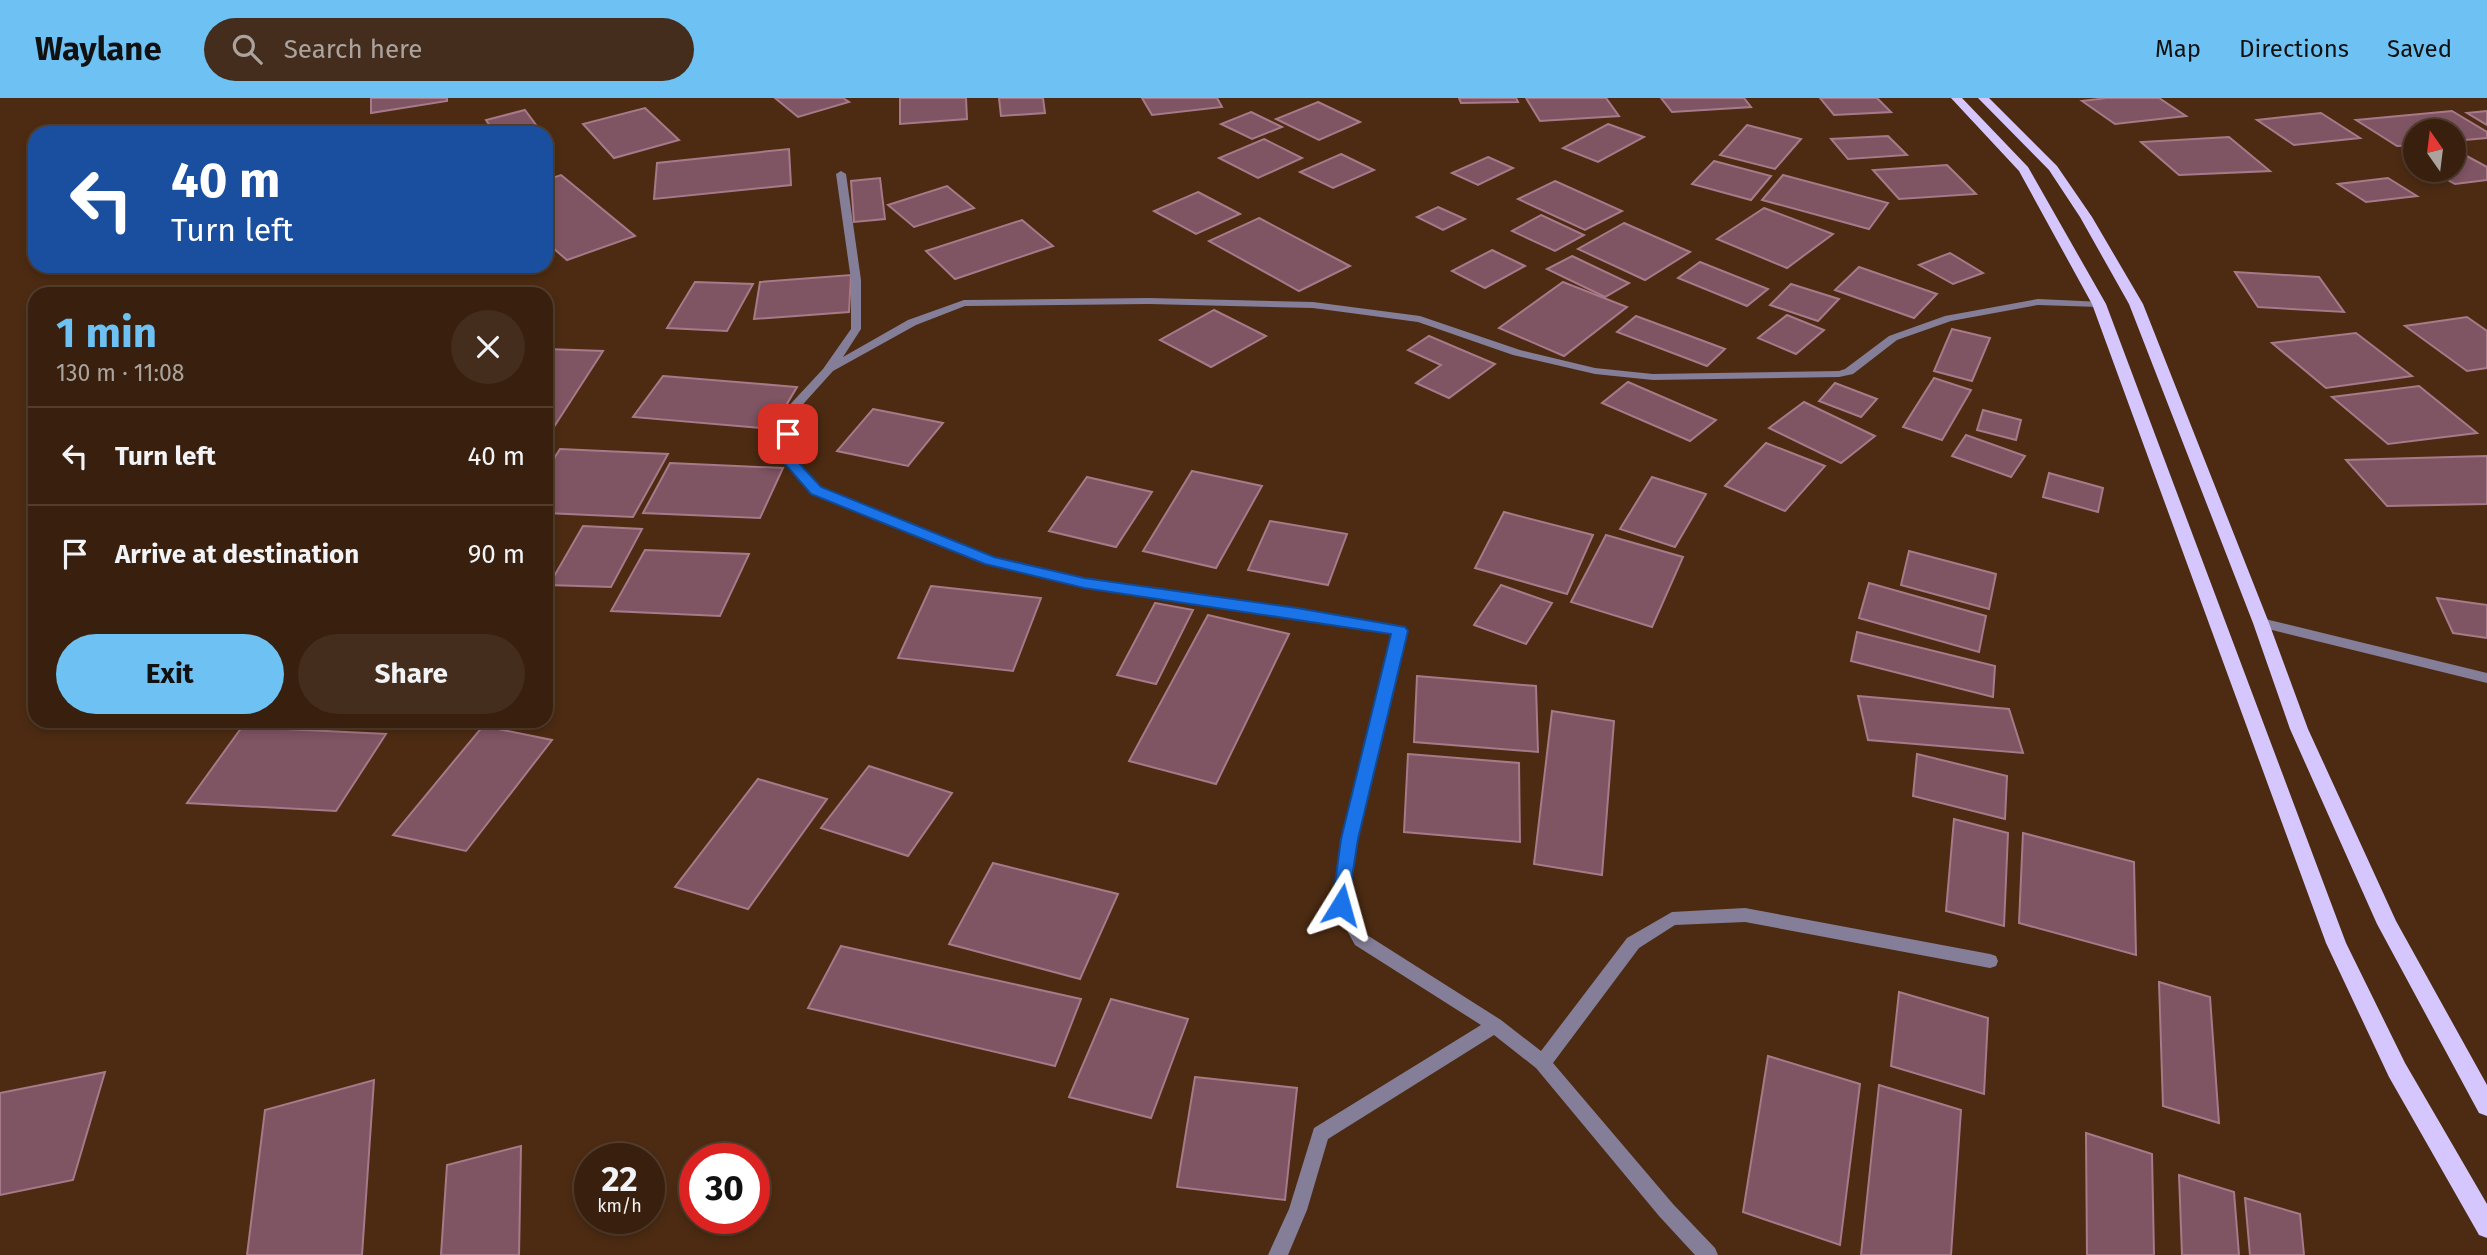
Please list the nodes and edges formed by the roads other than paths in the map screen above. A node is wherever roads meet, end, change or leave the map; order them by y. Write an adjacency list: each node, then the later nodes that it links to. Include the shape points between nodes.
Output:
1 (1956, 98): 4 (main road, via 2024,169)
2 (1983, 98): 6 (main road, via 2053,167 2136,304)
3 (841, 174): 5 (street, via 856,280 856,329)
4 (2099, 304): 5 (street, via 2038,302 1949,318 1893,338 1849,372 1839,374 1653,377 1595,371 1517,353 1420,319 1313,305 964,303 905,325); 12 (main road, via 2336,943 2398,1070)
5 (827, 371): 9 (street, via 790,411 786,457 816,491 1017,568 1084,583 1400,631 1349,839 1341,905 1361,940)
6 (2261, 623): 7 (street); 11 (main road, via 2299,729 2387,924)
7 (2487, 678)
8 (1990, 961): 10 (street, via 1745,915 1672,919 1633,943)
9 (1495, 1025): 10 (street); 13 (street, via 1320,1134 1298,1210)
10 (1542, 1063): 14 (street)
11 (2487, 1106)
12 (2487, 1227)
13 (1278, 1255)
14 (1708, 1255)

